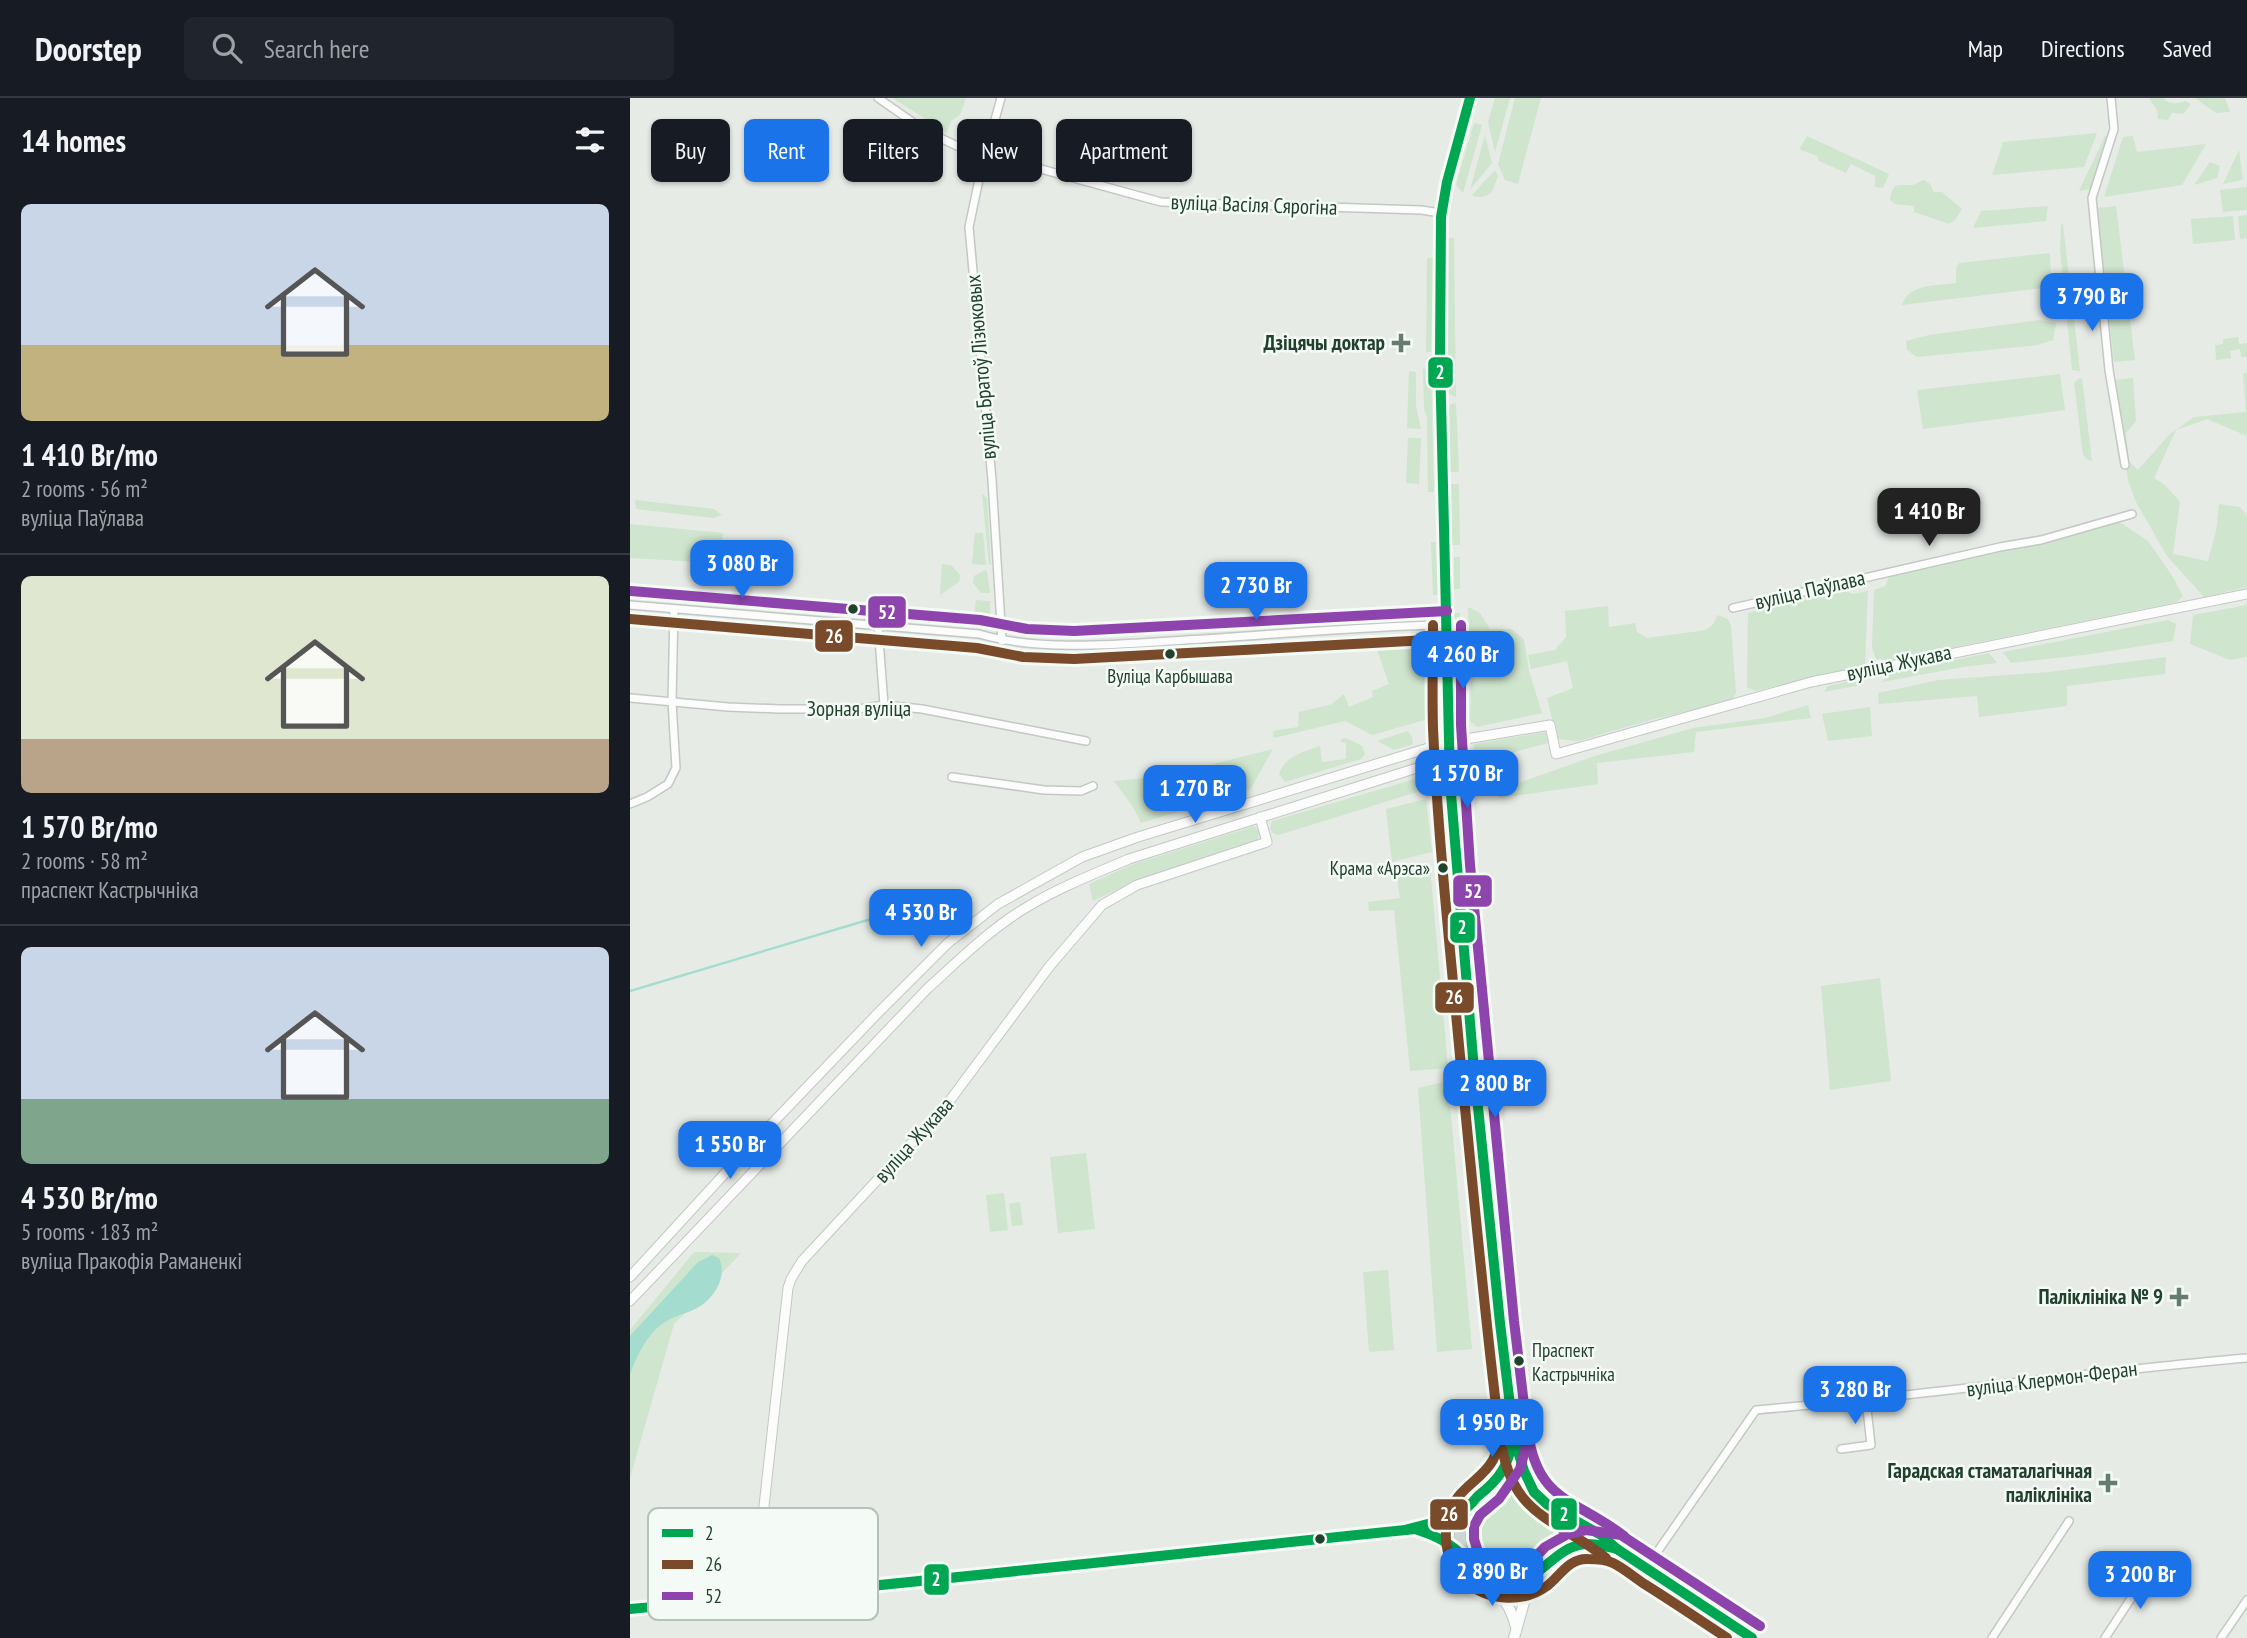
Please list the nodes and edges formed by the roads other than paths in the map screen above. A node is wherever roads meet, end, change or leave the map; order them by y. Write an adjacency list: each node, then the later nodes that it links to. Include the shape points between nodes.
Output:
1 (878, 98): 6 (street, вуліца Васіля Сярогіна, via 925,130)
2 (1001, 98): 5 (street, вуліца Братоў Лізюковых)
3 (1470, 98): 9 (main road)
4 (2111, 98): 10 (street, via 2114,129 2092,198 2109,370)
5 (995, 119)
6 (957, 145)
7 (1042, 170): 9 (street, вуліца Васіля Сярогіна, via 1161,202)
8 (978, 182): 18 (street, вуліца Братоў Лізюковых, via 969,238)
9 (1441, 214): 16 (main road)
10 (2125, 465)
11 (2132, 514): 14 (street, вуліца Паўлава, via 2040,540)
12 (2247, 594): 23 (street, вуліца Жукава, via 1811,682 1556,754 1549,725)
13 (630, 606): 15 (street)
14 (1733, 607)
15 (674, 609): 17 (street); 20 (street)
16 (1447, 625): 18 (street, via 1101,645); 23 (main road)
17 (878, 626): 18 (street); 21 (street)
18 (1002, 640)
19 (630, 698): 20 (street, Зорная вуліца)
20 (672, 702): 21 (street, Зорная вуліца, via 780,709); 28 (street, via 676,768 668,784)
21 (884, 705): 22 (street, Зорная вуліца)
22 (1086, 741)
23 (1448, 741): 24 (street); 26 (main road); 29 (street)
24 (1420, 767): 26 (street); 30 (street)
25 (952, 777): 27 (street, via 1044,790 1081,791)
26 (1450, 778): 40 (main road, via 1473,1058)
27 (1093, 786)
28 (630, 804)
29 (1214, 814): 31 (street, via 1210,824); 32 (street)
30 (1260, 817): 31 (street); 46 (street, вуліца Жукава, via 1267,842 1137,885 1102,905 945,1107 802,1261 788,1288)
31 (1217, 830): 33 (street)
32 (1082, 857): 33 (street, via 1093,863); 34 (street, via 998,904 948,943)
33 (1088, 874): 35 (street, via 1026,908 975,945 919,997)
34 (739, 1158): 35 (street, via 740,1171); 36 (street)
35 (753, 1171): 37 (street)
36 (630, 1277)
37 (630, 1301)
38 (2247, 1358): 39 (street, вуліца Клермон-Феран)
39 (1866, 1400): 41 (street, via 1871,1445); 52 (street, вуліца Клермон-Феран, via 1756,1410)
40 (1514, 1438): 42 (main road, via 1508,1462); 43 (main road)
41 (1841, 1449)
42 (1488, 1490): 43 (main road, via 1503,1485); 45 (main road)
43 (1534, 1492): 44 (main road)
44 (1548, 1505): 49 (main road); 50 (main road, via 1558,1531)
45 (1468, 1507): 48 (main road); 51 (main road, via 1461,1523)
46 (764, 1508)
47 (2069, 1521): 62 (street)
48 (1415, 1529): 51 (main road, via 1434,1535); 56 (main road)
49 (1617, 1549): 50 (main road, via 1585,1544); 52 (main road)
50 (1553, 1558): 54 (main road)
51 (1465, 1559): 55 (main road)
52 (1646, 1568): 61 (main road)
53 (2151, 1568): 63 (street)
54 (1536, 1576): 55 (main road, via 1502,1584); 60 (main road)
55 (1485, 1578): 60 (main road, via 1503,1597 1513,1615)
56 (878, 1586)
57 (2247, 1600): 64 (street)
58 (648, 1607): 59 (main road)
59 (630, 1609)
60 (1515, 1632)
61 (1752, 1638)
62 (1992, 1638)
63 (2105, 1638)
64 (2221, 1638)

